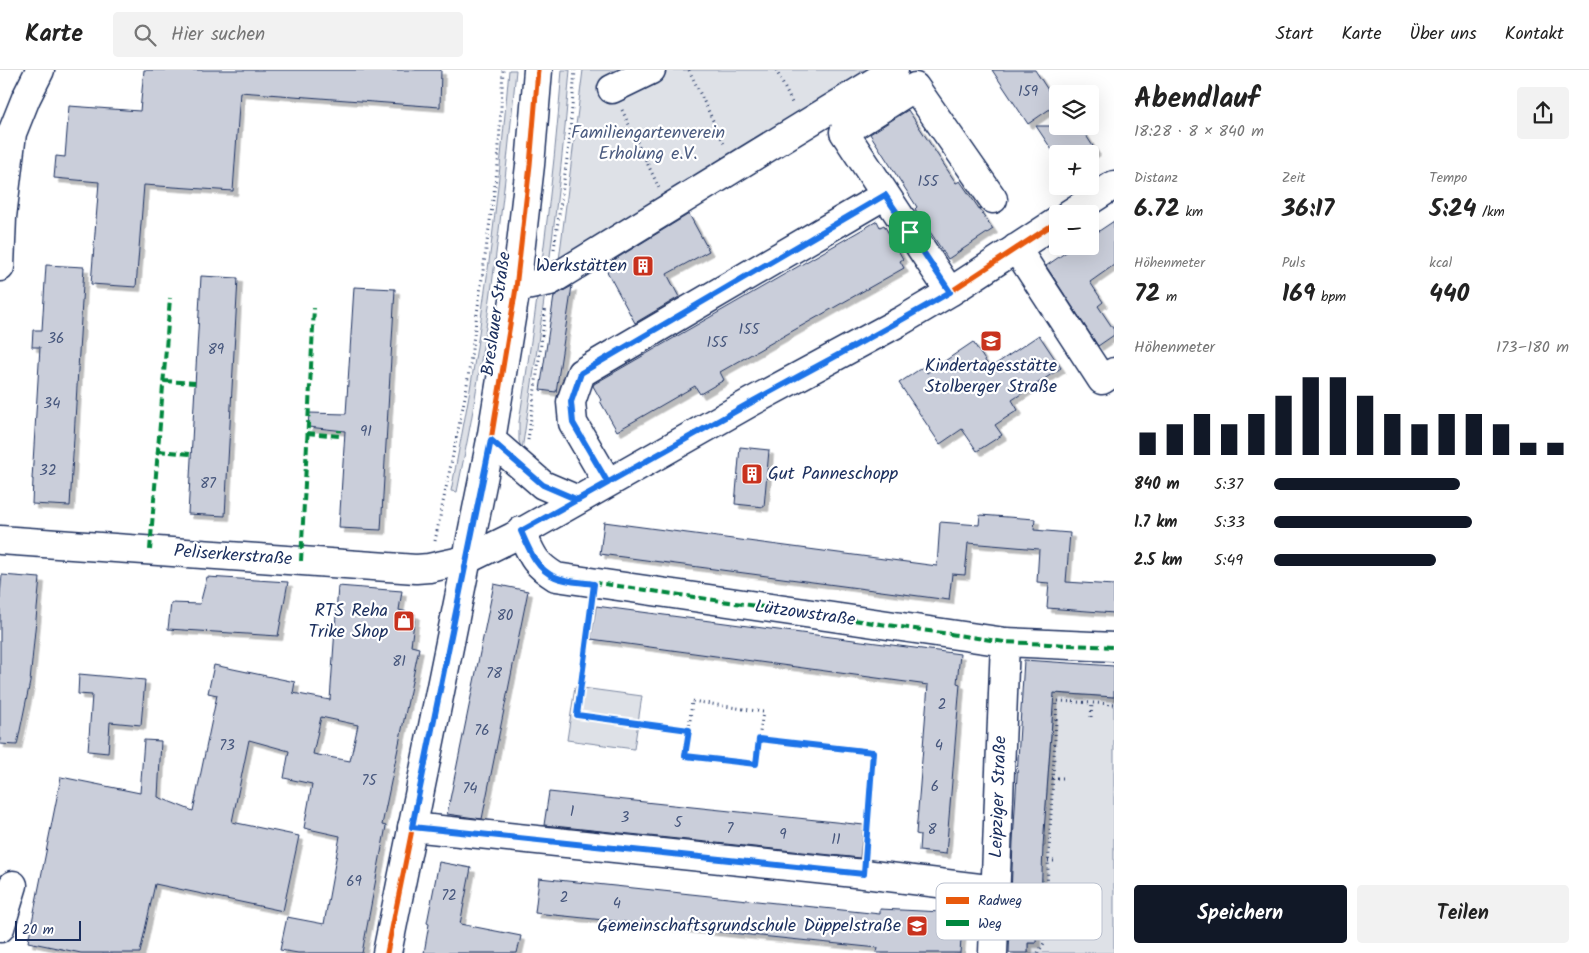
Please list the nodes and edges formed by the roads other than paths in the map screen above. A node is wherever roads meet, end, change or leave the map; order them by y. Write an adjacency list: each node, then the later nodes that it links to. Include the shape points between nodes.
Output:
1 (538, 70): 14 (street, Breslauer Straße)
2 (651, 70): 5 (street)
3 (894, 70): 14 (street, via 550,281)
4 (37, 71): 11 (street, via 12,133)
5 (612, 89)
6 (1114, 185): 9 (street)
7 (885, 195): 8 (street, via 844,132 915,86); 15 (street); 18 (street, via 581,373 571,402 573,423)
8 (993, 199)
9 (1083, 205)
10 (1049, 227): 12 (street, Peliserkerstraße)
11 (1, 229): 13 (street)
12 (1016, 248): 15 (street, Peliserkerstraße); 16 (street, via 1102,380)
13 (0, 267)
14 (516, 288): 17 (street, Breslauer Straße)
15 (950, 292): 18 (street, Peliserkerstraße)
16 (1114, 372)
17 (491, 440): 19 (street, via 543,485); 22 (street, Breslauer Straße)
18 (608, 483): 19 (street, Peliserkerstraße)
19 (578, 500): 20 (street, Peliserkerstraße)
20 (521, 531): 22 (street, Peliserkerstraße); 23 (street, Lützowstraße, via 532,556 542,569 556,578)
21 (0, 540): 22 (street, Peliserkerstraße, via 378,566 429,568)
22 (466, 560): 25 (street, Breslauer Straße)
23 (1004, 642): 24 (street, Lützowstraße); 27 (street, Leipziger Straße)
24 (1114, 647)
25 (412, 827): 26 (street); 31 (street, Breslauer Straße)
26 (938, 883)
27 (996, 883)
28 (13, 885): 29 (street)
29 (0, 928)
30 (994, 940): 32 (street, Leipziger Straße)
31 (387, 953)
32 (993, 953)

